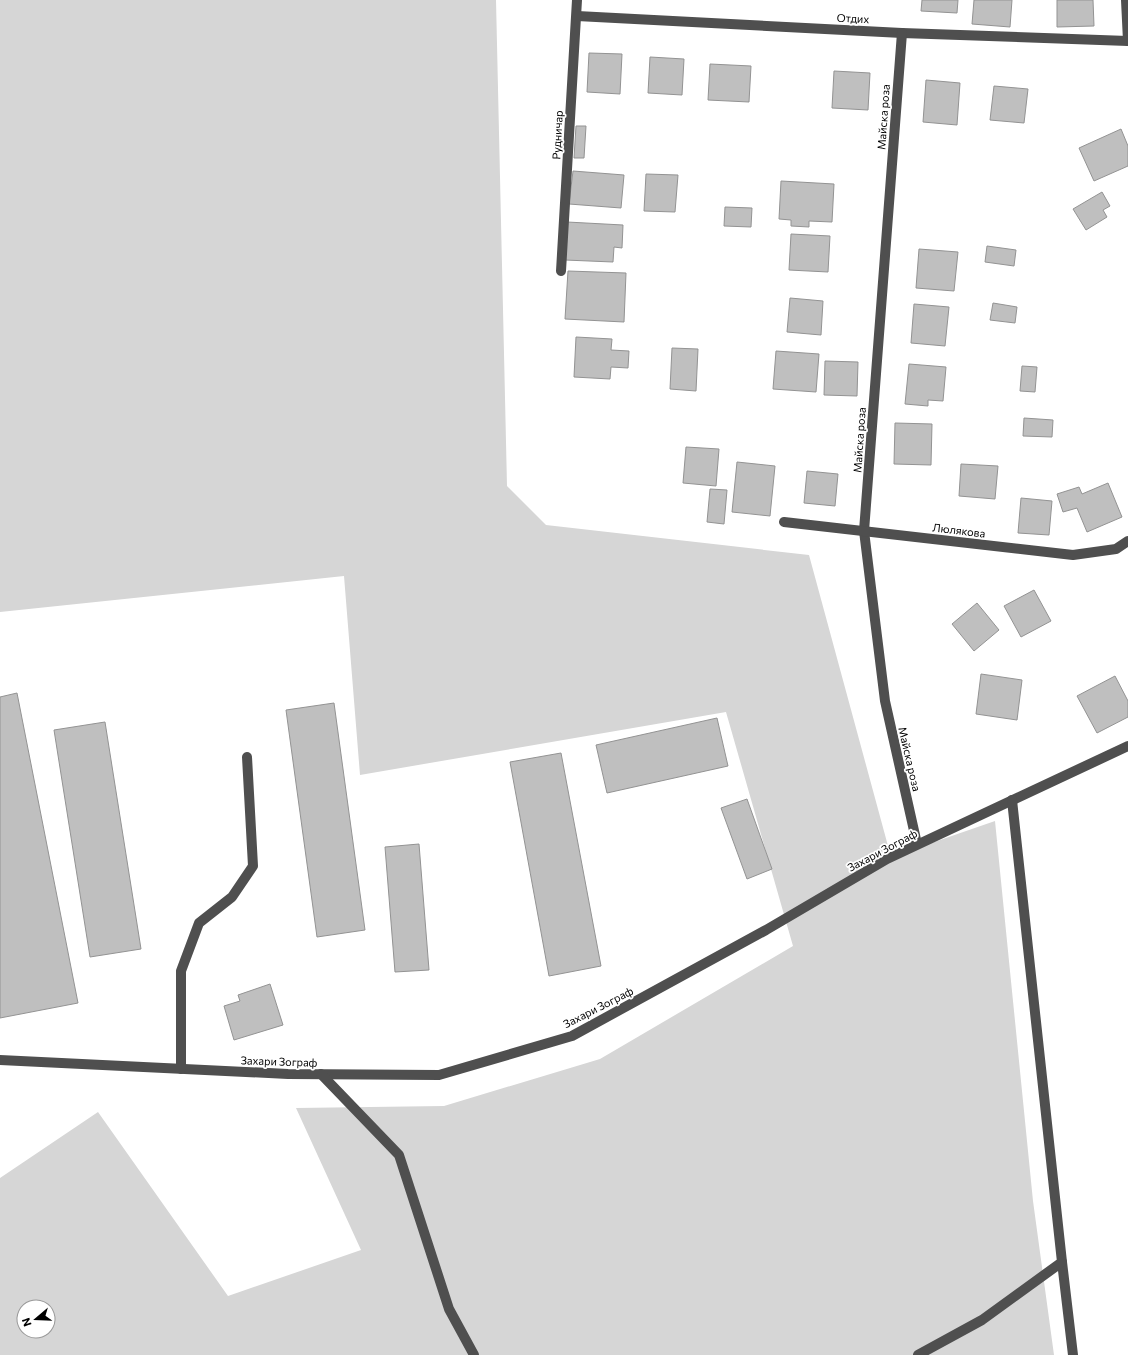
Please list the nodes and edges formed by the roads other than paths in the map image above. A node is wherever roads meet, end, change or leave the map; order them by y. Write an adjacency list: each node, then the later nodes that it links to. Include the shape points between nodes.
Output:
1 (577, 0): 3 (street, Рудничар)
2 (1126, 0): 5 (street)
3 (577, 16): 4 (street, Отдих); 6 (street, Рудничар)
4 (902, 33): 5 (street, Отдих); 8 (street, Майска роза)
5 (1128, 41)
6 (561, 271)
7 (784, 522): 8 (street, Люлякова)
8 (864, 531): 9 (street, Люлякова, via 1072,556 1116,549); 13 (street, Майска роза, via 885,700)
9 (1128, 541)
10 (1128, 746): 12 (street, Захари Зограф)
11 (247, 757): 15 (street, via 253,866 232,897 199,923 181,971)
12 (1012, 800): 13 (street, Захари Зограф); 17 (street)
13 (917, 844): 16 (street, Захари Зограф, via 572,1036 438,1075)
14 (0, 1060): 15 (street, Захари Зограф)
15 (181, 1068): 16 (street, Захари Зограф)
16 (321, 1074): 18 (street, via 399,1155 449,1309)
17 (1062, 1262): 19 (street, via 982,1320); 20 (street)
18 (474, 1355)
19 (918, 1355)
20 (1073, 1355)

